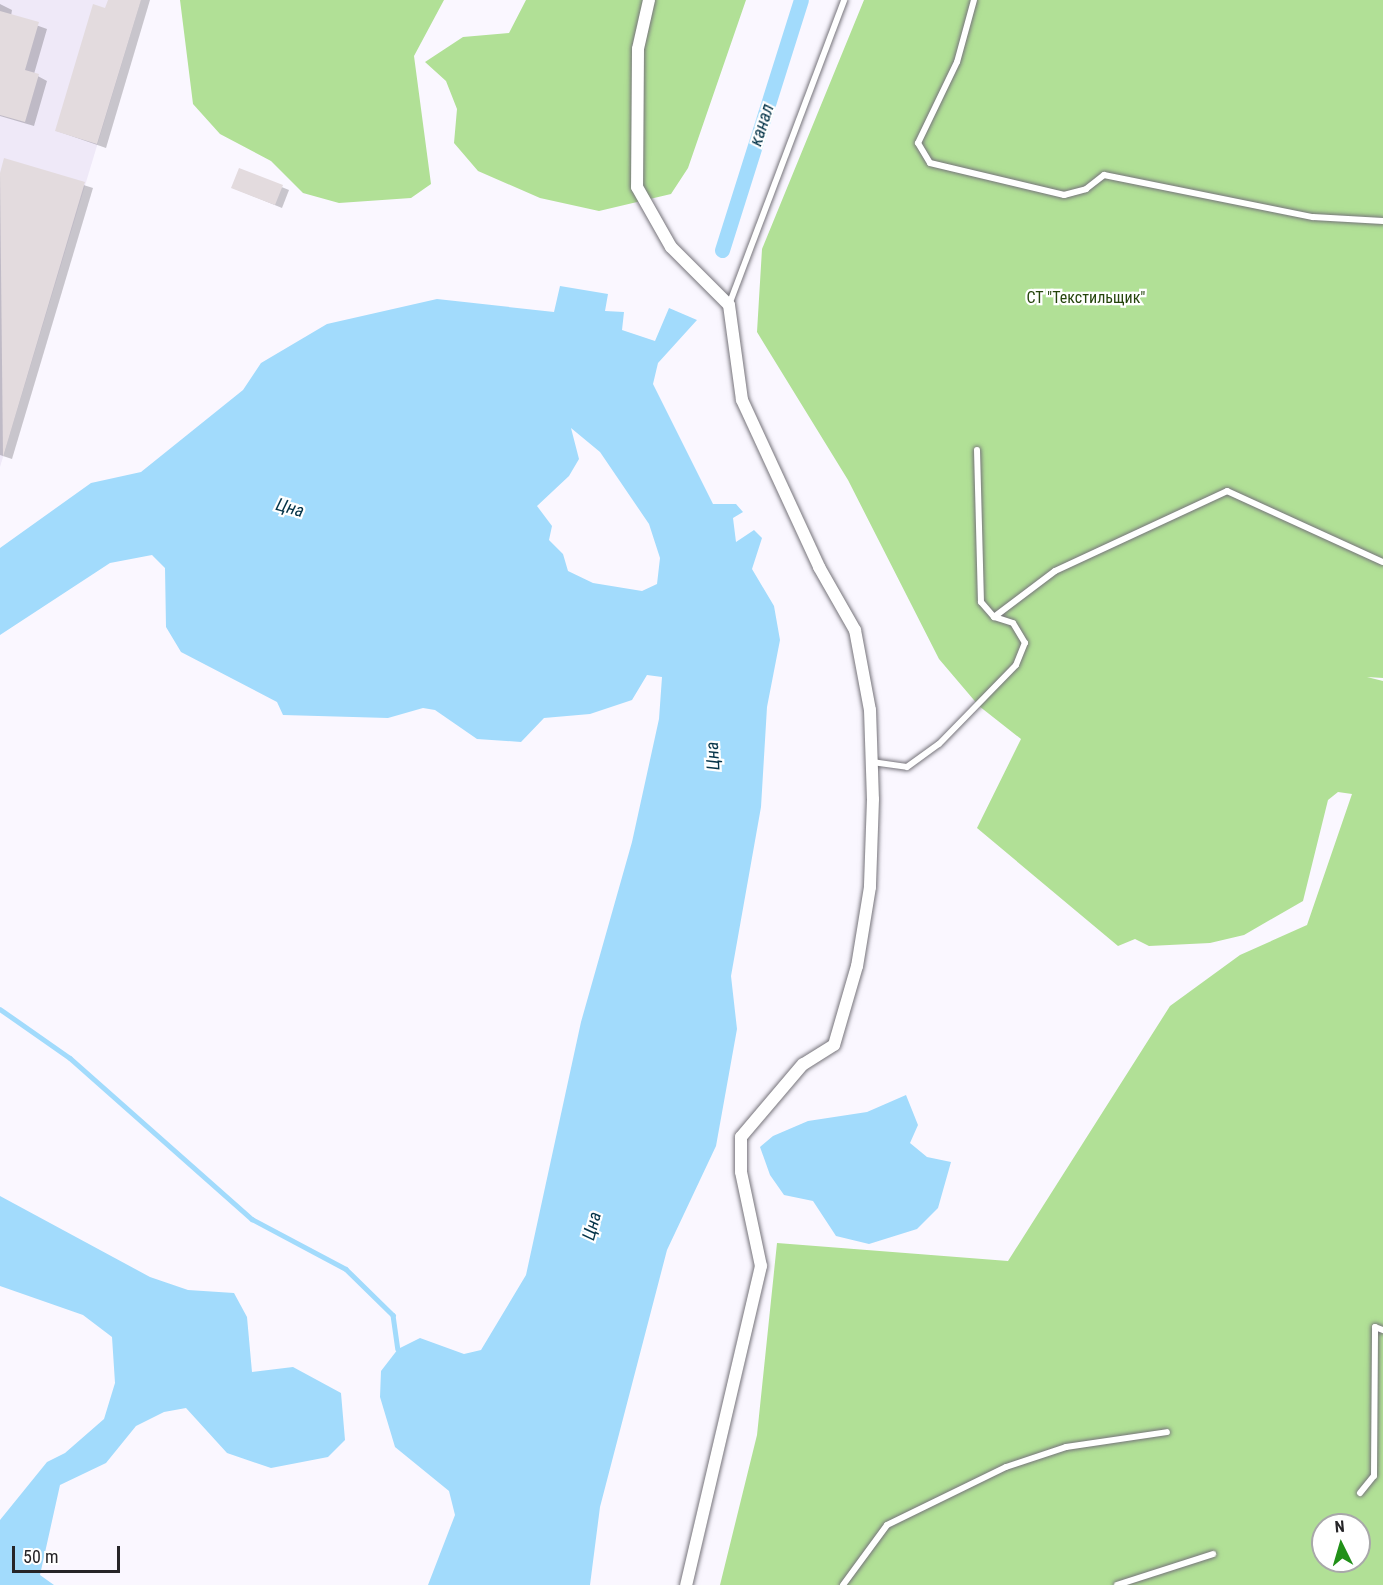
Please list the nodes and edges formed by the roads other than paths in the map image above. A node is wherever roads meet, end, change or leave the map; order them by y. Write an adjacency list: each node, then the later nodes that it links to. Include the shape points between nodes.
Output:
1 (649, 0): 5 (street, via 638,49 637,187 671,247)
2 (844, 0): 5 (lane)
3 (974, 0): 4 (lane, via 957,62 918,143 930,163 1064,195 1086,189 1104,175 1313,217)
4 (1383, 221)
5 (729, 305): 9 (street, via 742,400 819,567 855,630 870,710)
6 (977, 450): 8 (lane, via 981,602)
7 (1383, 562): 8 (lane, via 1227,491 1055,571)
8 (994, 617): 9 (lane, via 1013,623 1025,644 1016,665 939,744 907,767)
9 (872, 762): 14 (street, via 870,887 857,966 834,1045 803,1064 741,1137 741,1172 761,1266)
10 (1383, 1330): 12 (lane, via 1375,1327 1374,1476)
11 (1167, 1432): 15 (lane, via 1065,1447 1006,1467 887,1525)
12 (1360, 1493)
13 (1213, 1554): 16 (lane)
14 (686, 1585)
15 (843, 1585)
16 (1117, 1585)

